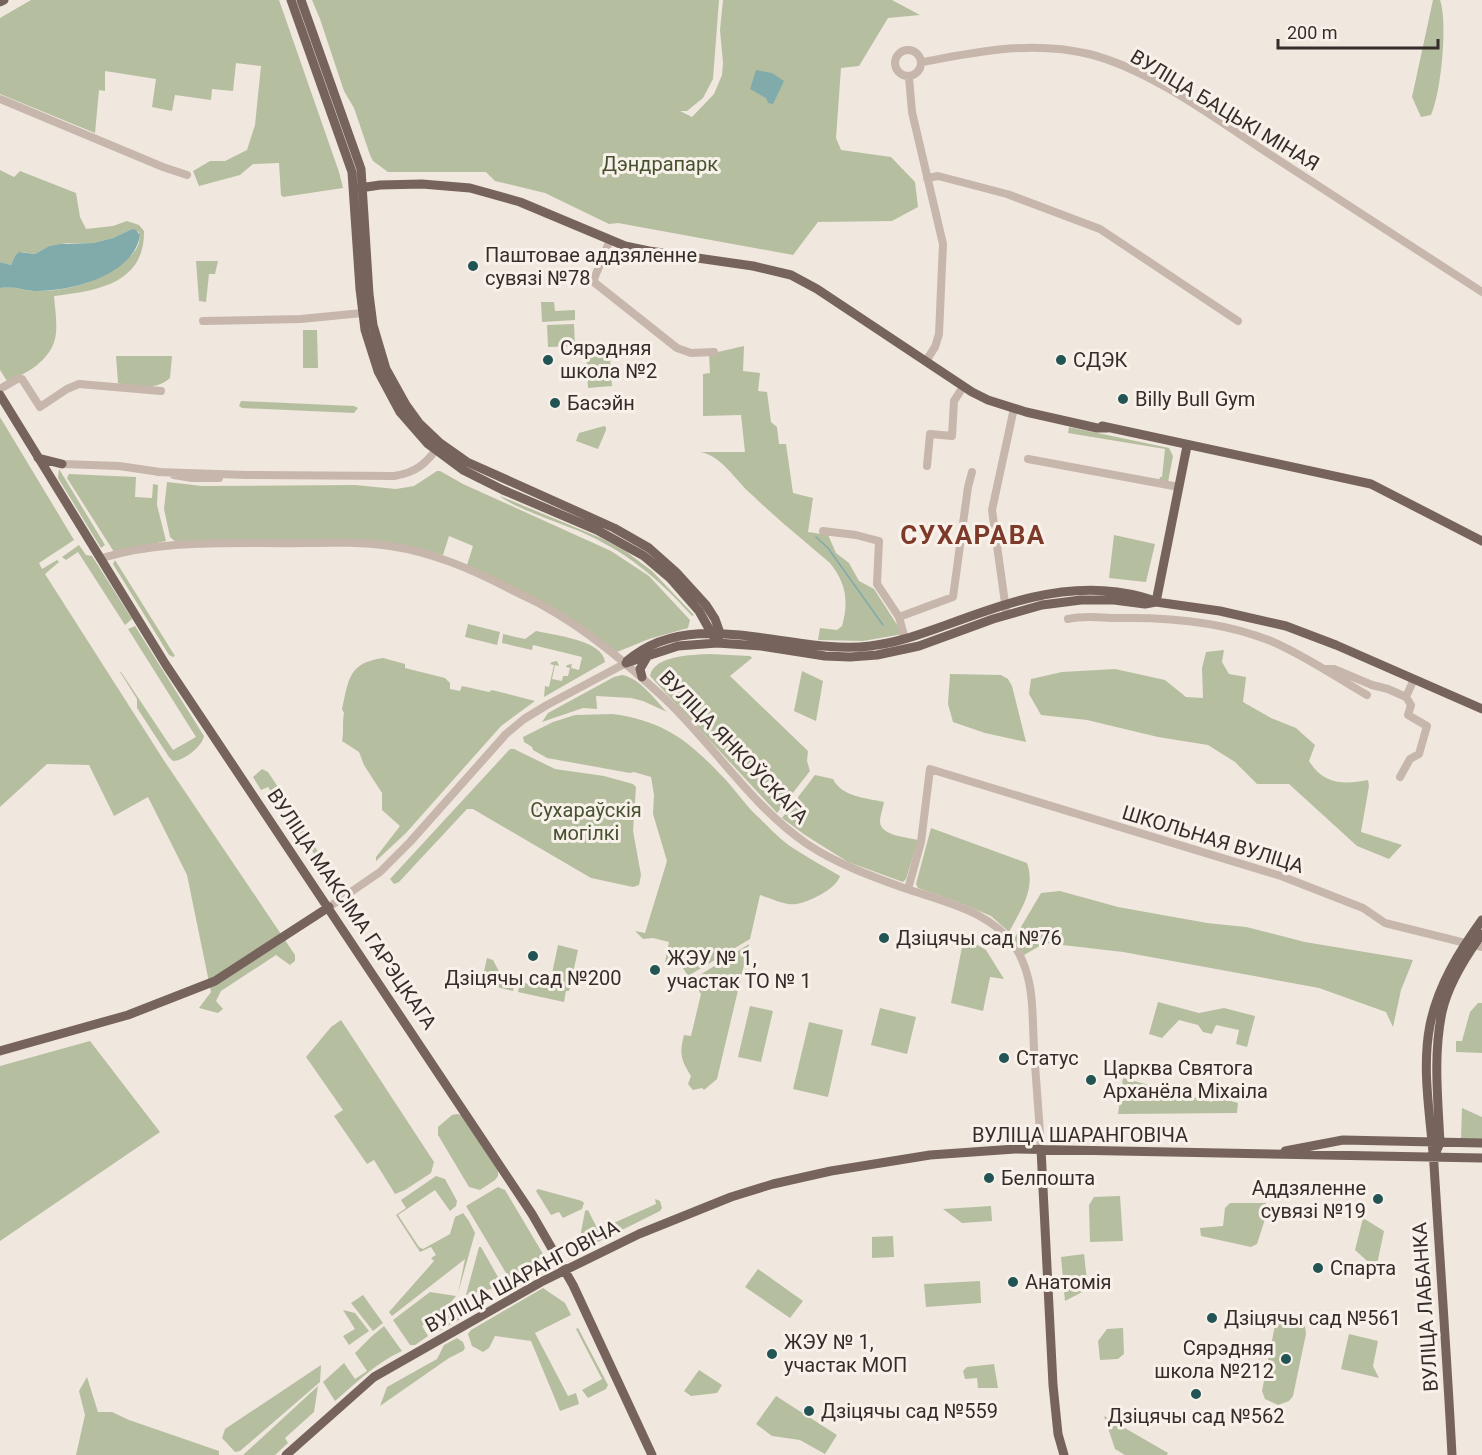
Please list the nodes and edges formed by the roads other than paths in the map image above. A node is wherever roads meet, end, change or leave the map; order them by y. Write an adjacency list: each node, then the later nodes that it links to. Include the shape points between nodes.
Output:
1 (291, 0): 8 (main road)
2 (301, 0): 8 (main road, via 357,156)
3 (922, 62): 4 (street, via 920,70); 4 (street, via 916,52 900,52 896,68 903,76); 10 (street, ВУЛІЦА БАЦЬКІ МІНАЯ, via 1021,46 1108,60 1143,75 1220,121)
4 (909, 76): 7 (street, via 912,112)
5 (0, 99): 6 (street)
6 (187, 175)
7 (927, 178): 13 (street, via 938,176 1007,194 1100,230); 15 (street, via 943,244 939,334)
8 (359, 189): 9 (main road, via 422,184 470,188 520,202); 11 (main road); 22 (main road, via 370,305 381,355 406,405)
9 (610, 240): 14 (street, via 595,283 677,348 691,353); 15 (main road, via 649,251 791,275)
10 (1482, 292)
11 (362, 313): 12 (street); 22 (main road, via 384,386 408,423)
12 (203, 321)
13 (1238, 321)
14 (714, 352)
15 (926, 362): 16 (main road)
16 (963, 387): 20 (main road); 26 (street, via 954,401 952,436 930,434)
17 (0, 389): 18 (street, via 22,379 40,407 79,384)
18 (161, 391)
19 (0, 395): 23 (main road, ВУЛІЦА МАКСІМА ГАРЭЦКАГА)
20 (1014, 408): 21 (main road); 34 (street, via 992,510)
21 (1187, 446): 29 (main road); 31 (main road, via 1371,484)
22 (438, 447): 25 (street, via 417,470 394,476 192,478 119,466); 35 (main road, via 472,475 634,549 669,578); 39 (main road, via 608,525 649,548 706,605 716,619)
23 (38, 458): 25 (main road); 28 (main road, ВУЛІЦА МАКСІМА ГАРЭЦКАГА)
24 (1028, 459): 29 (street)
25 (62, 464): 28 (main road, via 55,470)
26 (927, 466)
27 (972, 472): 36 (street, via 953,597)
28 (53, 481): 32 (main road, ВУЛІЦА МАКСІМА ГАРЭЦКАГА)
29 (1179, 487): 33 (main road)
30 (823, 531): 36 (street, via 879,541 877,584)
31 (1482, 541)
32 (102, 558): 43 (street, ВУЛІЦА ЯНКОЎСКАГА, via 136,550 220,543 347,542 390,546 423,553 483,575 544,606); 55 (main road, ВУЛІЦА МАКСІМА ГАРЭЦКАГА, via 166,665)
33 (1156, 602): 34 (main road, via 1071,601); 37 (street); 49 (main road, via 1278,624)
34 (1006, 610): 41 (main road); 42 (main road, via 910,648 861,657)
35 (699, 611): 39 (main road); 40 (main road, via 699,627)
36 (899, 617): 41 (street)
37 (1154, 618): 38 (street); 46 (street, via 1240,631 1272,642)
38 (1068, 619)
39 (715, 633): 40 (main road); 41 (main road, via 845,648); 42 (main road)
40 (694, 635): 45 (main road, via 640,651)
41 (906, 639)
42 (717, 643): 44 (main road, via 678,646)
43 (610, 651): 45 (street, ВУЛІЦА ЯНКОЎСКАГА); 47 (street, via 611,663)
44 (646, 657): 45 (main road); 48 (main road, via 640,669)
45 (626, 663): 47 (street); 48 (street, ВУЛІЦА ЯНКОЎСКАГА)
46 (1322, 669): 50 (street); 51 (street, via 1334,669)
47 (604, 674): 55 (street, via 524,719 506,734 380,872)
48 (642, 677): 54 (street, ВУЛІЦА ЯНКОЎСКАГА, via 792,833 837,861)
49 (1414, 679): 51 (street); 52 (main road)
50 (1367, 695)
51 (1406, 697): 53 (street, via 1411,705 1408,715 1427,726 1419,754 1410,759)
52 (1482, 710)
53 (1400, 777)
54 (908, 889): 58 (street, ШКОЛЬНАЯ ВУЛІЦА, via 921,842 930,769 1281,876 1363,908 1384,923); 62 (street, ВУЛІЦА ЯНКОЎСКАГА, via 979,915 1000,930 1017,951 1032,1002)
55 (329, 907): 59 (main road, via 215,981 128,1016); 66 (main road, ВУЛІЦА МАКСІМА ГАРЭЦКАГА)
56 (1482, 920): 58 (main road)
57 (1482, 934): 58 (main road)
58 (1474, 945): 60 (main road, ВУЛІЦА ЛАБАНКА, via 1455,958 1430,1026)
59 (0, 1051)
60 (1436, 1143): 61 (main road, ВУЛІЦА ШАРАНГОВІЧА); 63 (main road, ВУЛІЦА ШАРАНГОВІЧА, via 1343,1140); 64 (main road, ВУЛІЦА ЛАБАНКА)
61 (1482, 1143)
62 (1041, 1149): 63 (main road, ВУЛІЦА ШАРАНГОВІЧА); 67 (main road, ВУЛІЦА ШАРАНГОВІЧА, via 930,1155 831,1170 773,1184 639,1234); 71 (main road, via 1053,1385)
63 (1268, 1154): 64 (main road, ВУЛІЦА ШАРАНГОВІЧА)
64 (1434, 1158): 65 (main road, ВУЛІЦА ШАРАНГОВІЧА); 72 (main road, ВУЛІЦА ЛАБАНКА)
65 (1482, 1158)
66 (555, 1253): 67 (main road, ВУЛІЦА МАКСІМА ГАРЭЦКАГА); 68 (main road, via 554,1266)
67 (564, 1269): 68 (main road, ВУЛІЦА ШАРАНГОВІЧА); 70 (main road, ВУЛІЦА МАКСІМА ГАРЭЦКАГА)
68 (544, 1280): 69 (main road, ВУЛІЦА ШАРАНГОВІЧА, via 374,1377)
69 (286, 1455)
70 (652, 1455)
71 (1064, 1455)
72 (1452, 1455)

